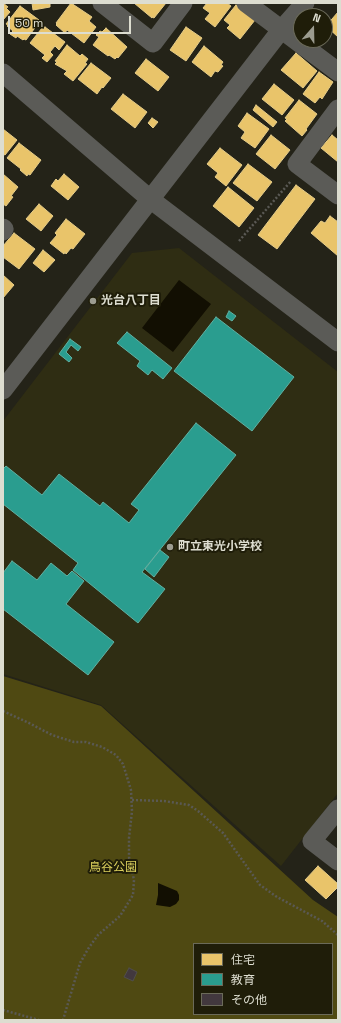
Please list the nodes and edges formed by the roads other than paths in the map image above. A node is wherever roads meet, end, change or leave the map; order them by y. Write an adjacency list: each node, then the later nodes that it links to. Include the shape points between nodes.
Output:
1 (102, 3): 2 (street, via 153,43)
2 (183, 3)
3 (246, 3): 5 (street)
4 (305, 3): 5 (street)
5 (282, 30): 6 (street); 10 (street)
6 (338, 72)
7 (3, 73): 10 (street)
8 (338, 109): 9 (street, via 297,164)
9 (338, 195)
10 (150, 199): 11 (street); 12 (street)
11 (338, 342)
12 (3, 390)
13 (338, 809): 14 (street, via 312,842)
14 (338, 861)

